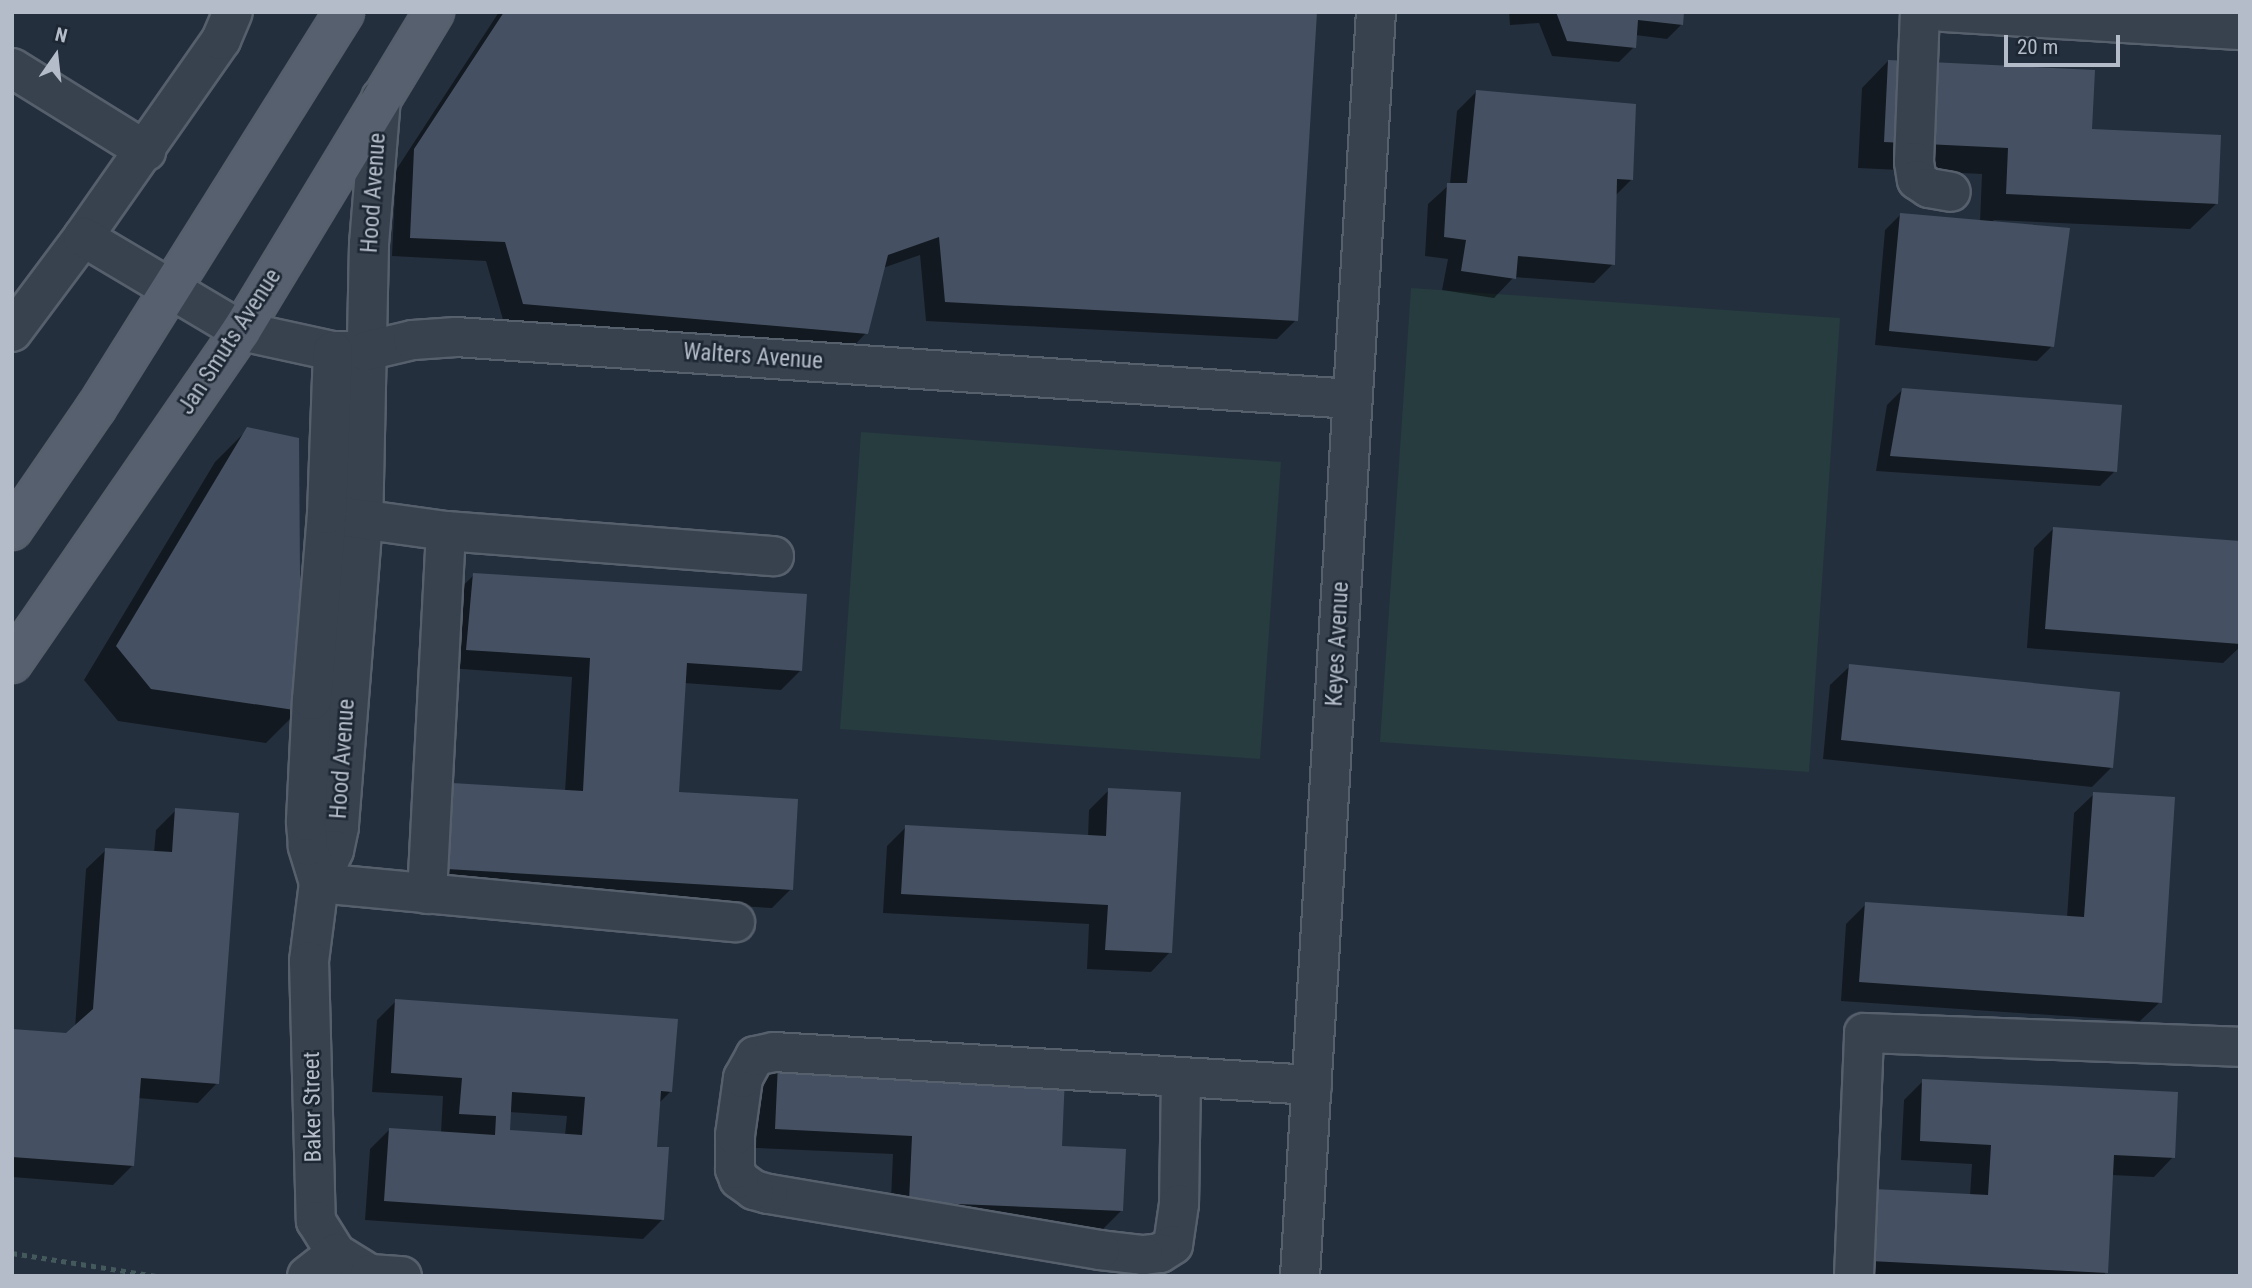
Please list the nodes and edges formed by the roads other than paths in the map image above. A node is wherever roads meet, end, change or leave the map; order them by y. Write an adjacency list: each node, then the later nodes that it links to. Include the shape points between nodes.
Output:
1 (233, 12): 10 (street, via 221,40)
2 (344, 12): 13 (main road)
3 (434, 12): 9 (main road, Jan Smuts Avenue)
4 (1376, 12): 17 (street, Keyes Avenue)
5 (1920, 12): 11 (street, via 1917,180 1929,188)
6 (1943, 12): 7 (street)
7 (2240, 30)
8 (12, 68): 10 (street)
9 (381, 98): 14 (main road, Jan Smuts Avenue); 16 (street, Hood Avenue, via 369,244)
10 (146, 151): 12 (street)
11 (1951, 192)
12 (83, 237): 13 (street, Walters Avenue); 15 (street)
13 (168, 289): 14 (street, Walters Avenue); 19 (main road, via 96,408)
14 (241, 331): 16 (street, Walters Avenue); 22 (main road, Jan Smuts Avenue)
15 (12, 332)
16 (350, 351): 17 (street, Walters Avenue, via 456,337); 18 (street, Hood Avenue)
17 (1353, 399): 28 (street, Keyes Avenue)
18 (345, 517): 20 (street); 23 (street, Hood Avenue, via 325,782 334,850)
19 (12, 530)
20 (446, 531): 21 (street); 24 (street)
21 (775, 556)
22 (12, 663)
23 (319, 883): 24 (street); 29 (street, Baker Street, via 309,961 316,1221)
24 (428, 894): 25 (street)
25 (735, 922)
26 (2240, 1047): 32 (street, via 1864,1033)
27 (1181, 1078): 27 (street, via 774,1052 755,1056 743,1078 735,1169 739,1179 768,1194 1100,1250 1160,1253 1173,1245 1179,1204); 28 (street)
28 (1312, 1085): 31 (street, Keyes Avenue)
29 (322, 1264): 30 (street, Baker Street)
30 (402, 1276)
31 (1300, 1276)
32 (1854, 1276)

